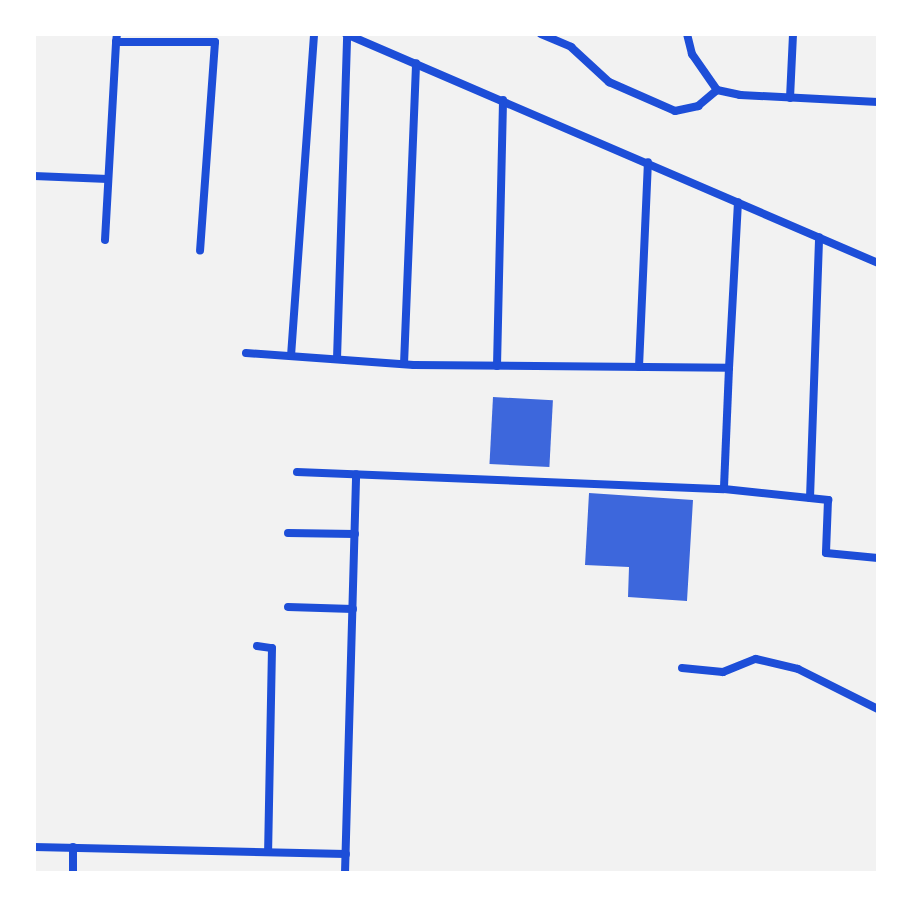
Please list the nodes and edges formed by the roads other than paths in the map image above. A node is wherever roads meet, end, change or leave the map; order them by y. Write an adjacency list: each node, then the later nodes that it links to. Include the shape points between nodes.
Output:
1 (314, 34): 21 (street)
2 (347, 34): 7 (street); 22 (street)
3 (541, 34): 8 (street, via 571,47 609,82 675,111 698,106)
4 (687, 34): 8 (street, via 692,54)
5 (793, 34): 9 (street)
6 (117, 38): 14 (street); 18 (street, via 215,42)
7 (416, 63): 10 (street); 23 (street)
8 (717, 90): 9 (street)
9 (790, 98): 11 (street)
10 (503, 100): 12 (street); 24 (street)
11 (878, 102)
12 (648, 162): 15 (street); 25 (street)
13 (34, 176): 14 (street)
14 (108, 179): 17 (street)
15 (738, 202): 16 (street); 26 (street)
16 (819, 237): 19 (street); 30 (street)
17 (105, 240)
18 (200, 250)
19 (878, 263)
20 (246, 353): 21 (street)
21 (291, 356): 22 (street)
22 (337, 359): 23 (street)
23 (404, 364): 24 (street)
24 (497, 366): 25 (street)
25 (639, 367): 26 (street)
26 (729, 368): 29 (street)
27 (297, 472): 28 (street)
28 (356, 474): 29 (street); 32 (street)
29 (724, 489): 30 (street)
30 (810, 498): 33 (street, via 828,500 826,553)
31 (288, 533): 32 (street)
32 (355, 534): 35 (street)
33 (878, 558)
34 (288, 607): 35 (street)
35 (353, 609): 42 (street)
36 (257, 646): 41 (street, via 272,648)
37 (682, 668): 38 (street, via 723,672 756,659 798,669)
38 (878, 709)
39 (34, 847): 40 (street)
40 (73, 847): 41 (street); 43 (street)
41 (268, 852): 42 (street)
42 (346, 854): 44 (street)
43 (73, 873)
44 (345, 873)

